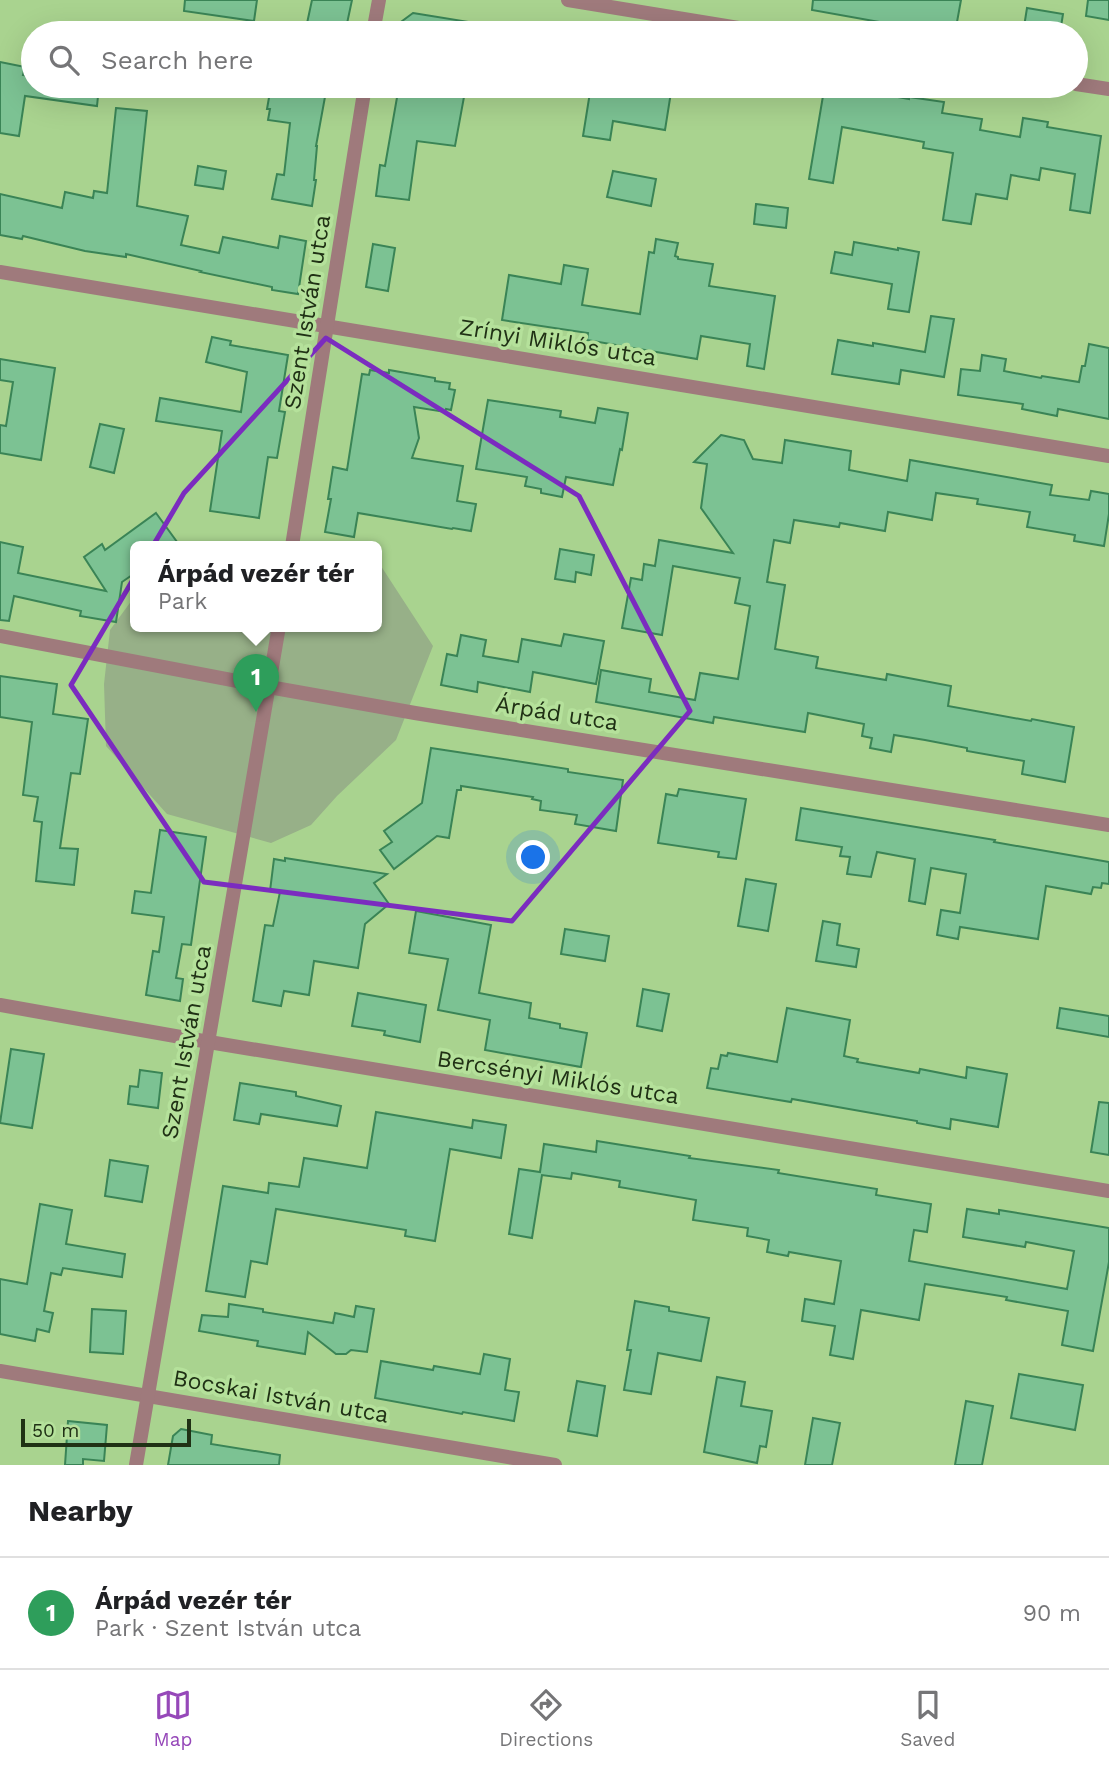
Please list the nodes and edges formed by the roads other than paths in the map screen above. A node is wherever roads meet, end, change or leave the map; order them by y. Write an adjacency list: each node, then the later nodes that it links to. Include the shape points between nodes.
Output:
1 (379, 0): 3 (street)
2 (568, 0): 4 (street)
3 (375, 21)
4 (696, 21)
5 (1088, 86): 6 (street)
6 (1109, 89)
7 (363, 98): 9 (street, Szent István utca)
8 (0, 272): 9 (street, Zrínyi Miklós utca)
9 (327, 327): 10 (street, Zrínyi Miklós utca); 11 (street, Szent István utca)
10 (1109, 456)
11 (293, 541)
12 (278, 632): 14 (street, Szent István utca)
13 (0, 636): 14 (street, Árpád utca)
14 (269, 687): 15 (street, Árpád utca); 17 (street, Szent István utca)
15 (1109, 825)
16 (0, 1005): 17 (street, Bercsényi Miklós utca)
17 (209, 1042): 18 (street, Bercsényi Miklós utca); 20 (street, Szent István utca)
18 (1109, 1191)
19 (0, 1371): 20 (street, Bocskai István utca)
20 (147, 1396): 21 (street, Szent István utca); 22 (street, Bocskai István utca)
21 (136, 1465)
22 (555, 1465)

